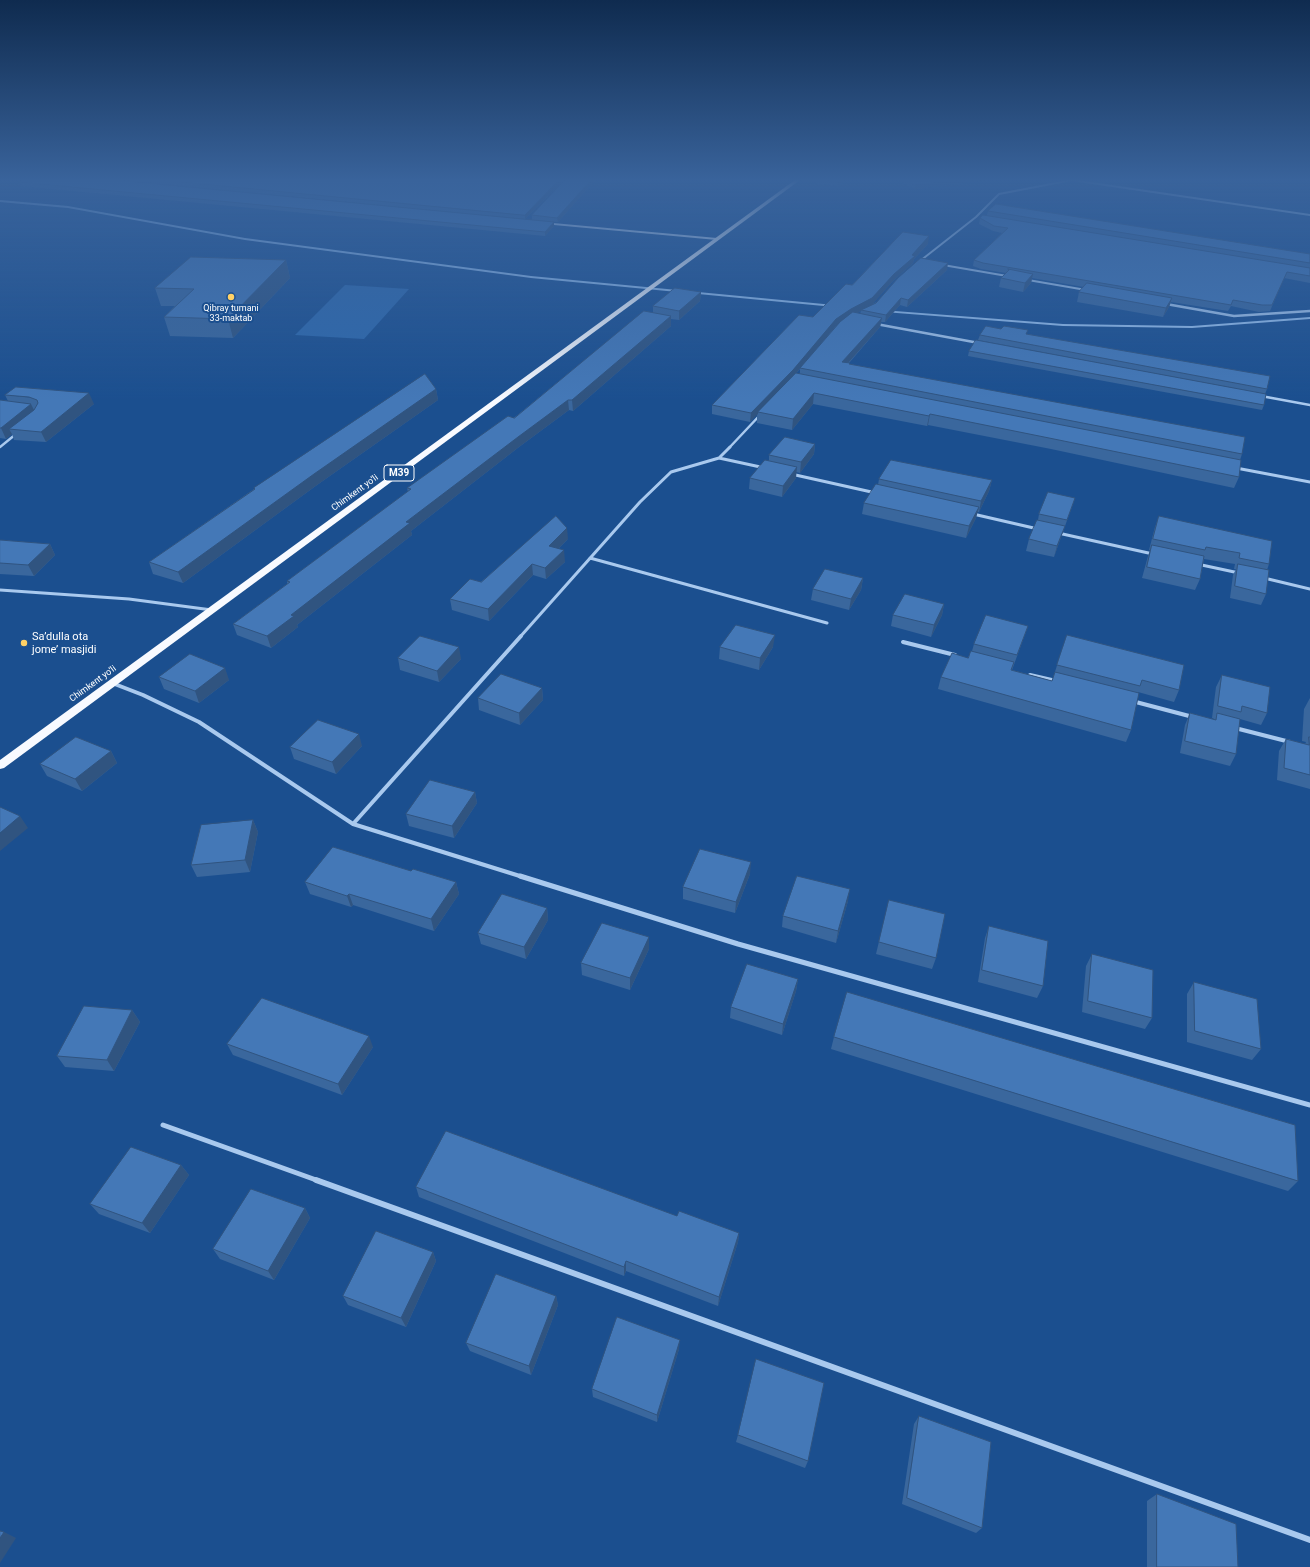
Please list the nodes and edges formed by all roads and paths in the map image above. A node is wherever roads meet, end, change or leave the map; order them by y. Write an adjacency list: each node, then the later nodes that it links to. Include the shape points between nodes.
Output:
1 (698, 253): 35 (highway, Chimkent yo‘li / M39)
2 (930, 253): 3 (street)
3 (920, 261): 4 (street); 6 (street)
4 (928, 262)
5 (936, 264): 7 (street)
6 (915, 265)
7 (1014, 277)
8 (1022, 279): 9 (street)
9 (1093, 291)
10 (1163, 304): 11 (street, via 1234,316)
11 (1310, 311)
12 (875, 324): 13 (street)
13 (984, 344)
14 (1256, 394): 15 (street)
15 (1310, 405)
16 (762, 413): 19 (street)
17 (18, 433): 18 (street)
18 (0, 447)
19 (719, 458): 21 (street); 29 (street, via 671,472)
20 (1232, 467): 23 (street)
21 (773, 470)
22 (789, 473): 24 (street)
23 (1310, 482)
24 (882, 494)
25 (968, 513): 26 (street)
26 (1046, 530)
27 (1053, 532): 28 (street)
28 (1154, 554)
29 (590, 558): 36 (street); 47 (street)
30 (1193, 563): 31 (street)
31 (1240, 573)
32 (1263, 578): 33 (street)
33 (1310, 589)
34 (0, 590): 35 (street, via 129,599)
35 (213, 610): 40 (highway, Chimkent yo‘li / M39)
36 (827, 623)
37 (903, 642): 38 (street)
38 (957, 656)
39 (1026, 674): 41 (street)
40 (112, 683): 46 (highway, Chimkent yo‘li / M39); 47 (street, via 199,722)
41 (1064, 684)
42 (1126, 700): 43 (street)
43 (1195, 717)
44 (1233, 727): 45 (street)
45 (1295, 743)
46 (0, 765)
47 (353, 824): 48 (street, via 738,944)
48 (1310, 1105)
49 (163, 1125): 50 (street)
50 (1310, 1540)

